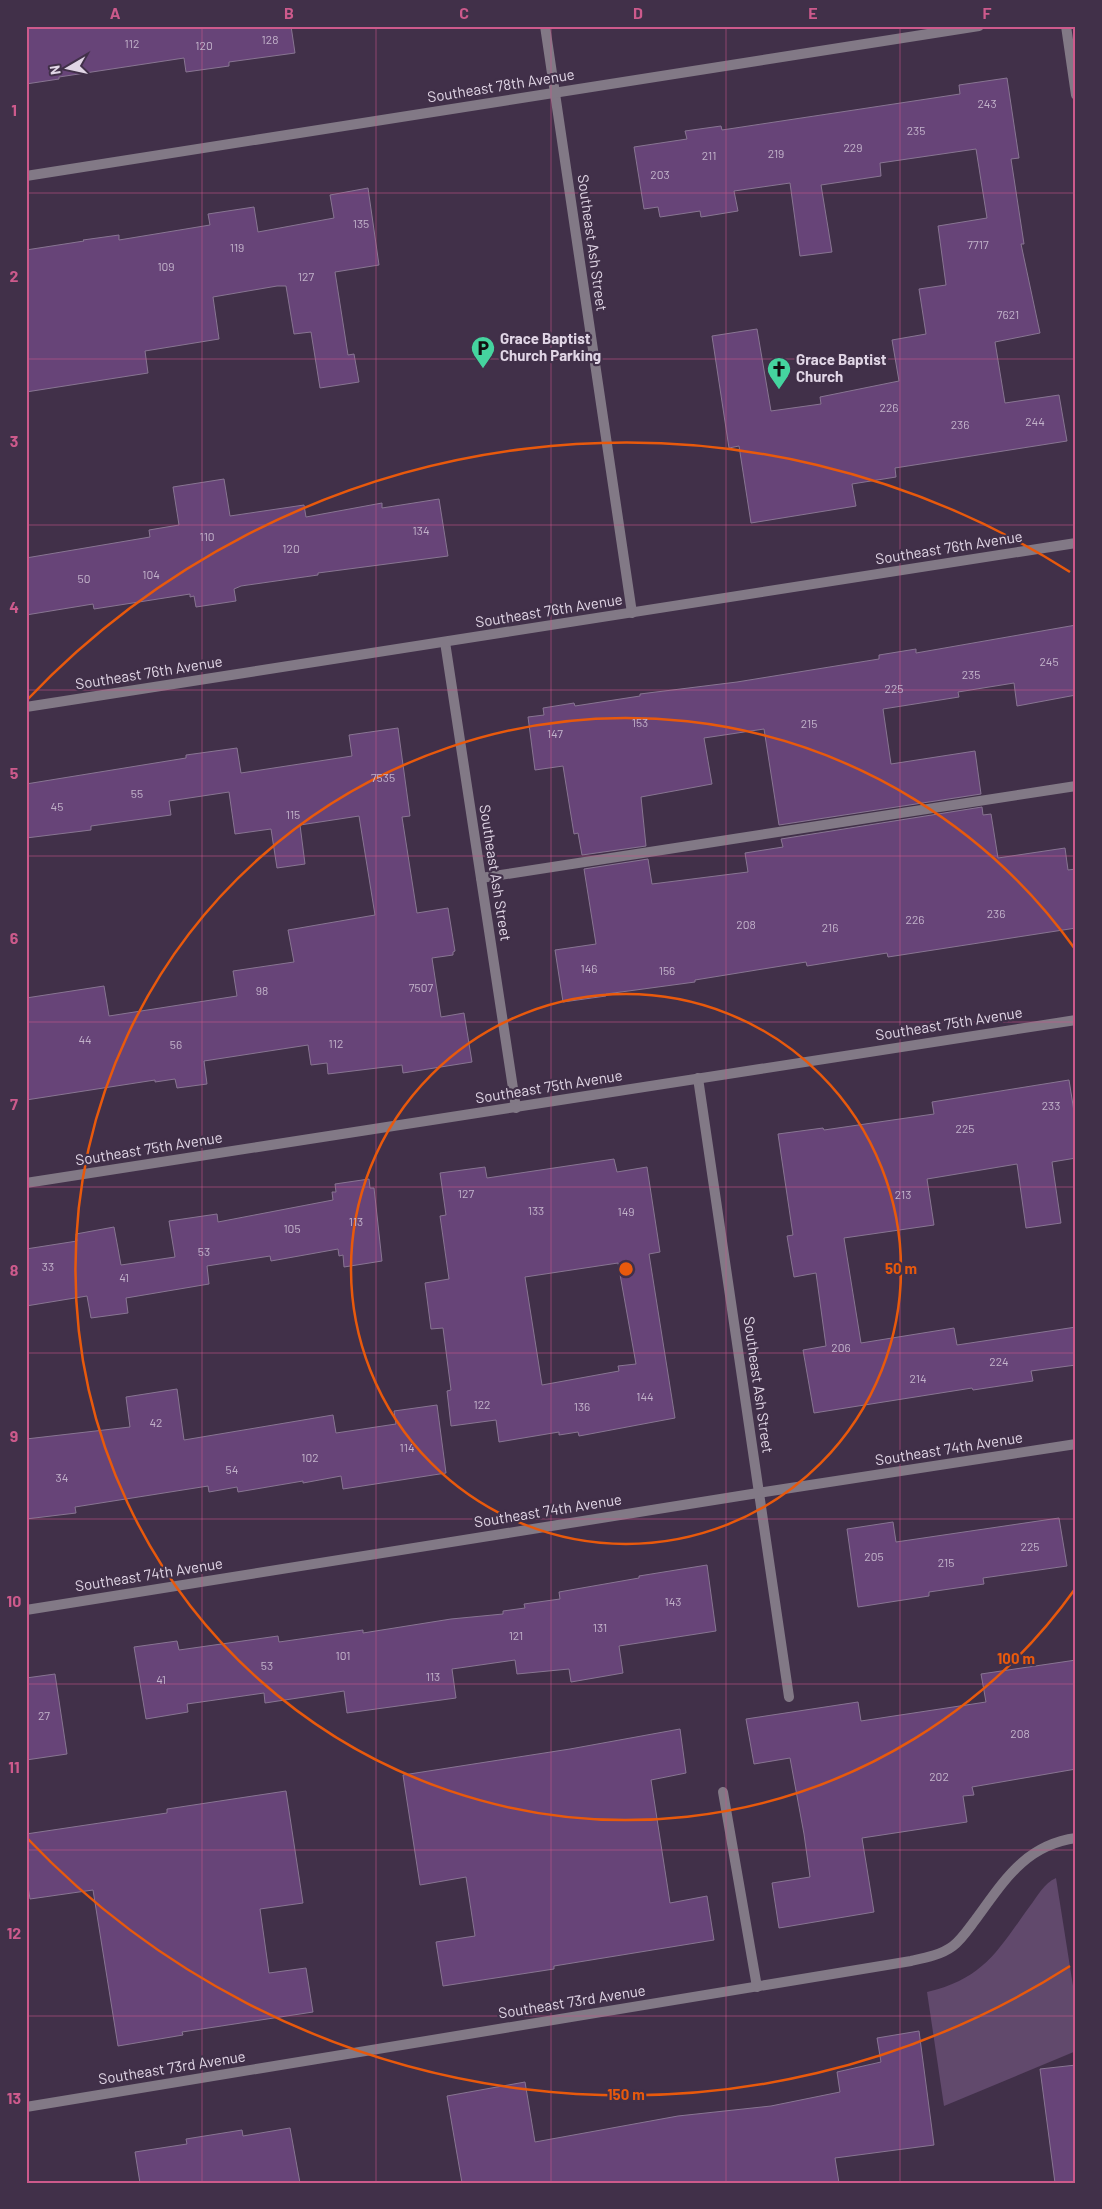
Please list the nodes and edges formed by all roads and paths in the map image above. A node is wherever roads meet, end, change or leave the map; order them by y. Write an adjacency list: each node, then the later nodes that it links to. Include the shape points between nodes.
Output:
1 (545, 26): 4 (street, Southeast Ash Street)
2 (980, 26): 4 (street, Southeast 78th Avenue)
3 (1066, 26): 5 (street)
4 (555, 93): 6 (street, Southeast 78th Avenue); 8 (street, Southeast Ash Street)
5 (1076, 95)
6 (26, 176)
7 (1076, 543): 8 (street, Southeast 76th Avenue)
8 (632, 613): 9 (street, Southeast 76th Avenue)
9 (445, 642): 10 (street, Southeast 76th Avenue); 12 (street, Southeast Ash Street)
10 (26, 707)
11 (1076, 786): 12 (street)
12 (481, 878): 15 (street, Southeast Ash Street)
13 (1076, 1020): 14 (street, Southeast 75th Avenue)
14 (698, 1078): 15 (street, Southeast 75th Avenue); 18 (street, Southeast Ash Street)
15 (516, 1108): 16 (street, Southeast 75th Avenue)
16 (26, 1183)
17 (1076, 1444): 18 (street, Southeast 74th Avenue)
18 (758, 1493): 19 (street, Southeast 74th Avenue); 20 (street, Southeast Ash Street)
19 (26, 1610)
20 (789, 1697)
21 (723, 1792): 23 (street)
22 (1076, 1838): 23 (street, Southeast 73rd Avenue, via 1061,1840 1035,1851 1013,1869 954,1946 936,1955)
23 (757, 1987): 24 (street, Southeast 73rd Avenue)
24 (26, 2107)

